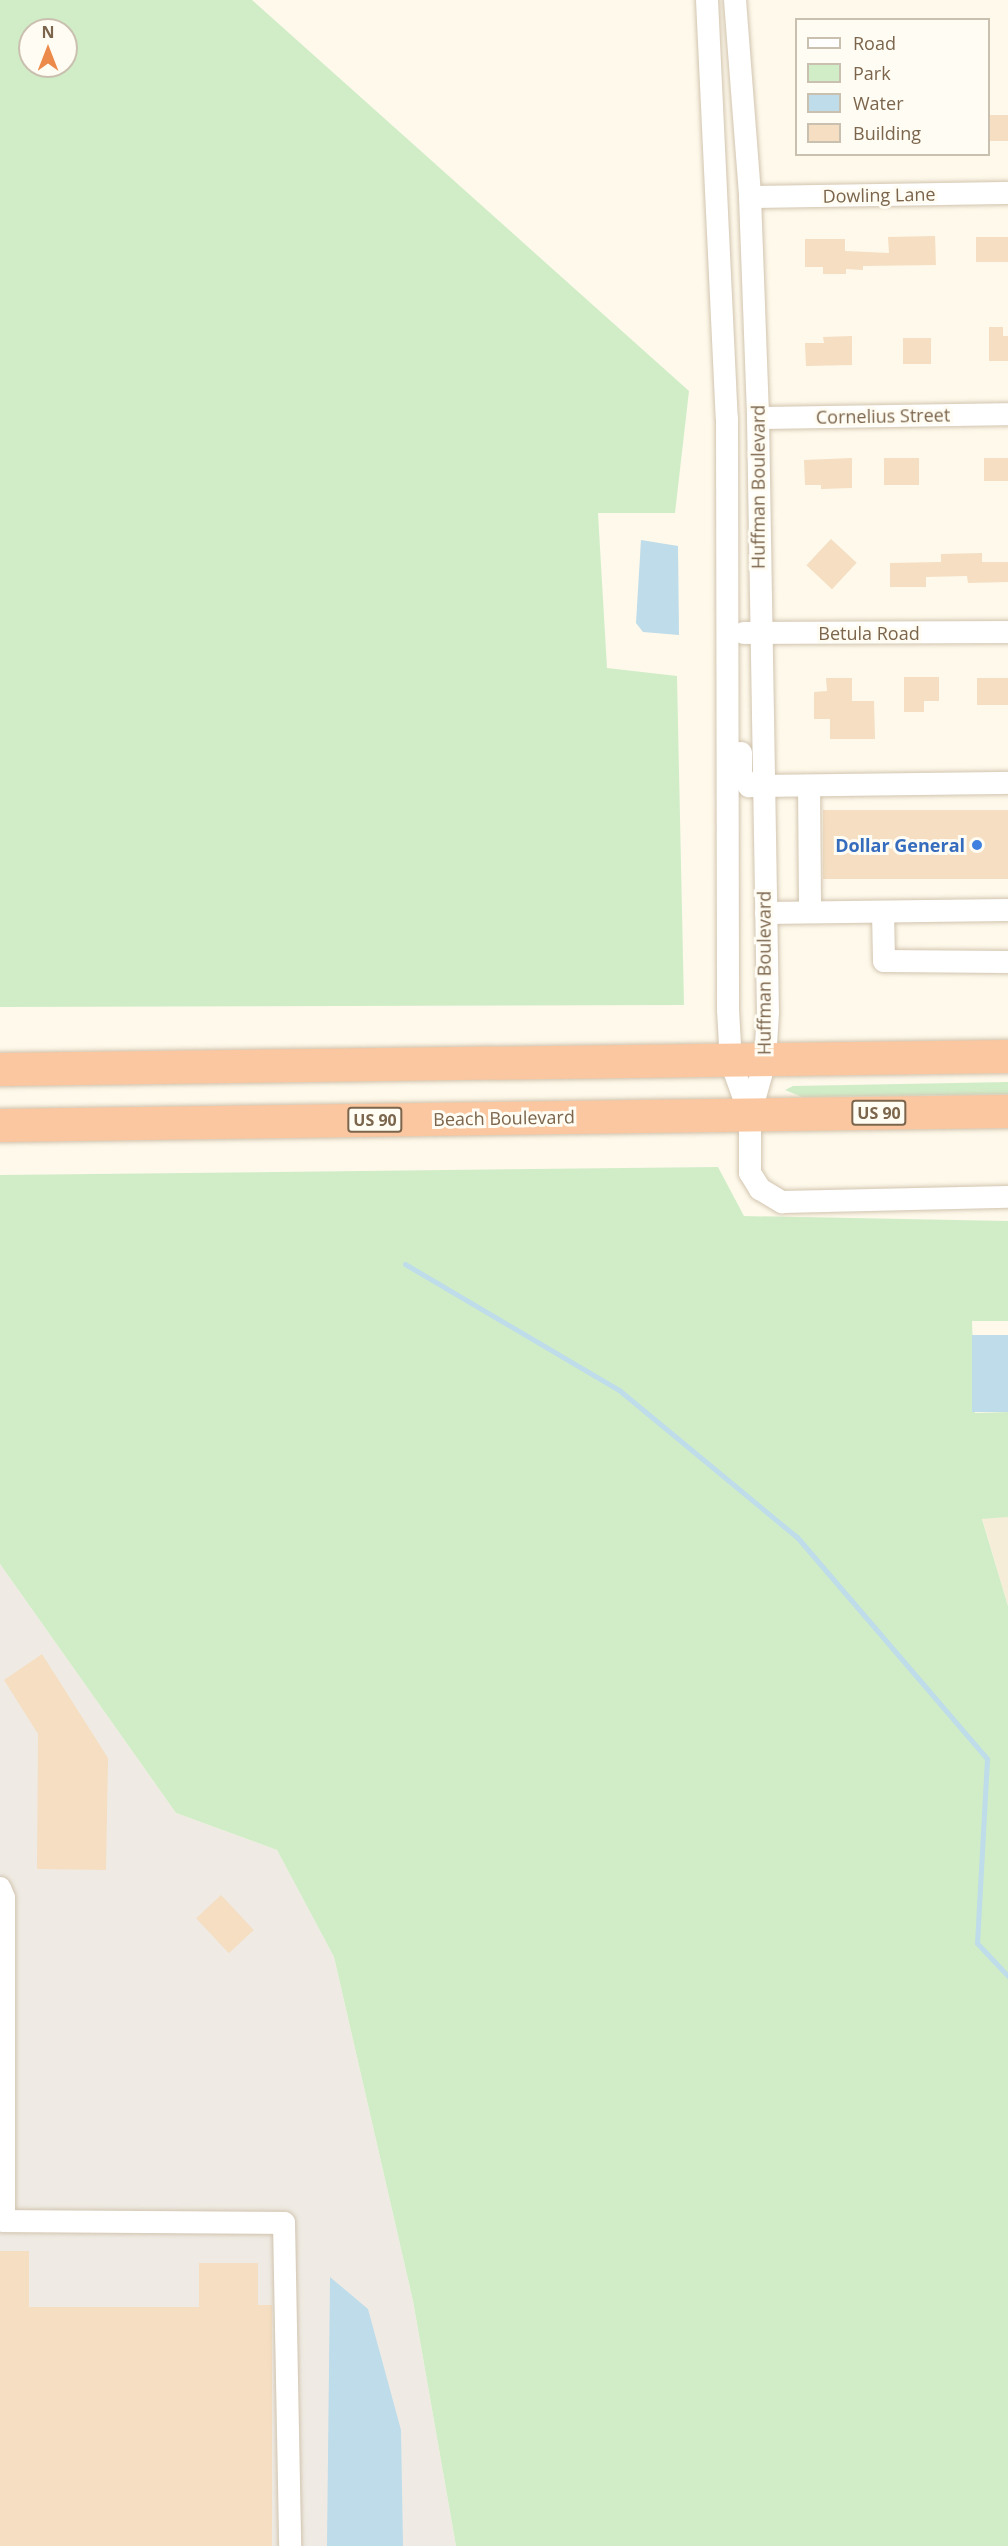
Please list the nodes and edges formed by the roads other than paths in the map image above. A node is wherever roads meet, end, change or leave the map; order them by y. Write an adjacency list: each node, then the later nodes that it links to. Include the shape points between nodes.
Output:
1 (707, 0): 8 (street, Huffman Boulevard, via 727,418)
2 (735, 0): 4 (street, Huffman Boulevard)
3 (1008, 193): 4 (street, Dowling Lane)
4 (750, 197): 6 (street, Huffman Boulevard)
5 (1008, 414): 6 (street, Cornelius Street)
6 (758, 418): 9 (street, Huffman Boulevard)
7 (1008, 632): 9 (street, Betula Road)
8 (730, 633): 9 (street, Betula Road); 10 (street, Huffman Boulevard)
9 (759, 633): 13 (street, Huffman Boulevard)
10 (730, 688): 13 (street, via 741,711 742,781); 21 (street, Huffman Boulevard, via 727,913)
11 (1008, 783): 12 (street)
12 (809, 786): 13 (street); 15 (street)
13 (762, 787): 17 (street, Huffman Boulevard)
14 (1008, 910): 16 (street)
15 (810, 912): 16 (street); 17 (street)
16 (883, 912): 18 (street, via 884,961)
17 (766, 913): 20 (street, Huffman Boulevard)
18 (1008, 962)
19 (1008, 1056): 20 (highway)
20 (765, 1061): 21 (highway); 24 (street, Huffman Boulevard)
21 (731, 1062): 22 (highway); 24 (street, Huffman Boulevard)
22 (0, 1069)
23 (1008, 1111): 24 (highway, Beach Boulevard / US 90)
24 (750, 1115): 25 (highway, Beach Boulevard / US 90); 26 (street, via 750,1173 771,1199 782,1202)
25 (0, 1125)
26 (1008, 1197)
27 (0, 1888): 28 (street, via 4,1898 4,2221 284,2223)
28 (290, 2546)

